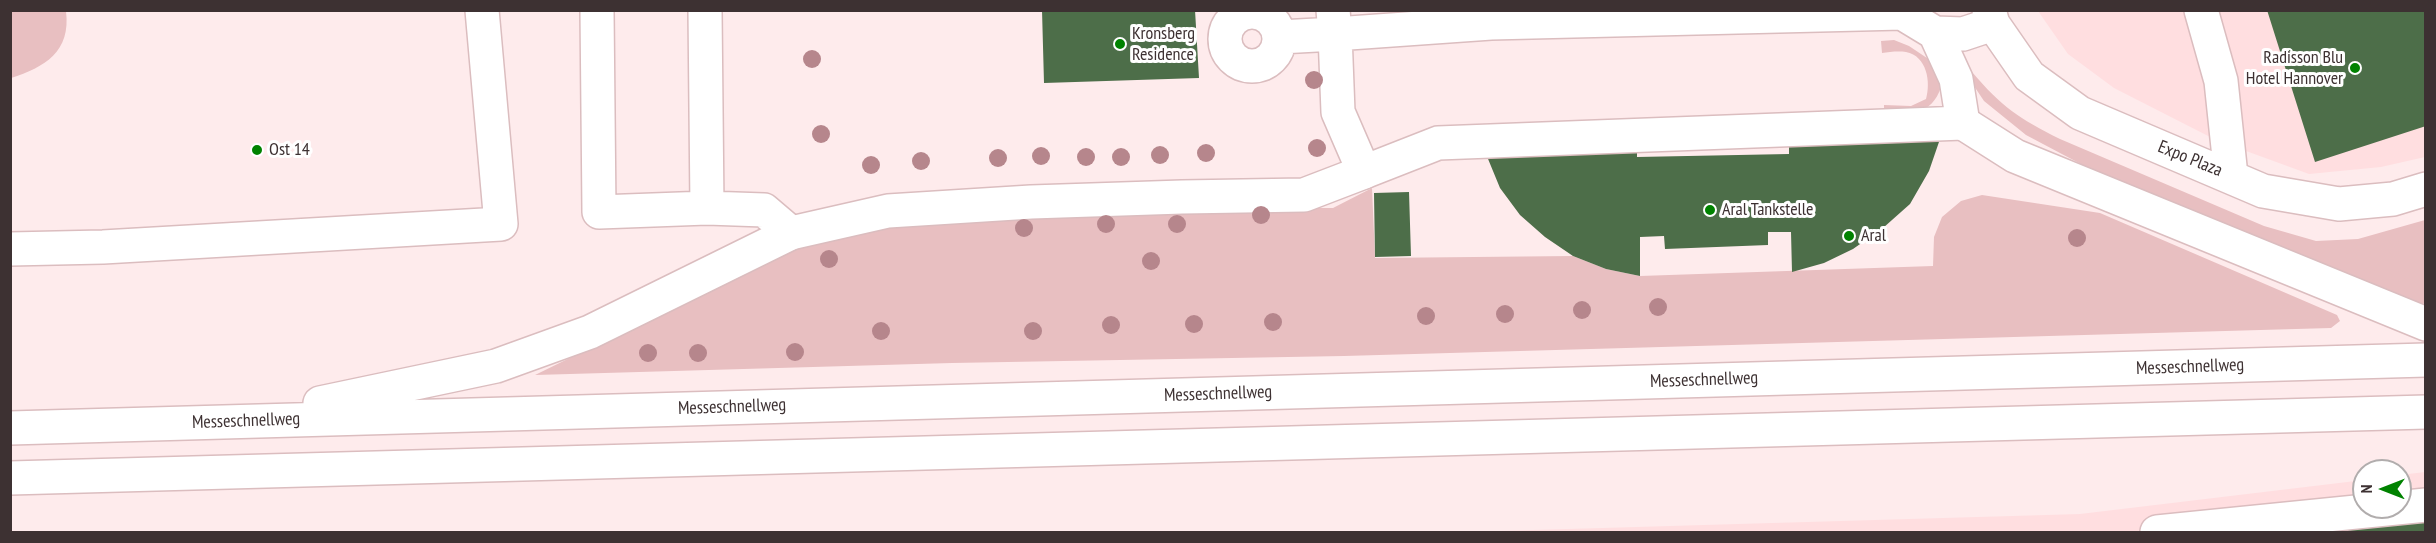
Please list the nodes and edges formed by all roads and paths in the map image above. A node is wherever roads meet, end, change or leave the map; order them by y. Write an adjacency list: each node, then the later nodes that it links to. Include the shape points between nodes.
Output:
1 (482, 10): 17 (main road, via 501,224)
2 (597, 10): 15 (main road, via 599,212)
3 (705, 10): 15 (main road)
4 (2201, 10): 13 (main road, via 2221,81)
5 (1632, 15): 6 (main road); 9 (main road, via 1902,13)
6 (1494, 17): 8 (main road)
7 (1991, 17): 9 (main road, via 1963,34); 13 (main road, Expo Plaza, via 2029,76 2080,113)
8 (1334, 22): 10 (main road); 12 (main road, via 1338,112)
9 (1935, 33): 11 (main road, via 1956,79)
10 (1280, 37)
11 (1963, 123): 12 (main road, via 1438,143); 18 (main road, via 2015,156)
12 (1364, 172): 16 (main road, via 1304,195 1043,202 888,211)
13 (2231, 176): 14 (main road, Expo Plaza, via 2263,190 2339,204 2393,199)
14 (2426, 189)
15 (707, 208): 16 (main road, via 764,210)
16 (791, 233): 21 (main road, via 590,332 496,366)
17 (10, 249)
18 (2426, 324)
19 (2426, 360): 21 (main road, Messeschnellweg)
20 (2426, 412): 23 (main road)
21 (227, 422): 22 (main road, Messeschnellweg)
22 (10, 428)
23 (10, 478)
24 (2426, 505): 25 (main road)
25 (2157, 532)

